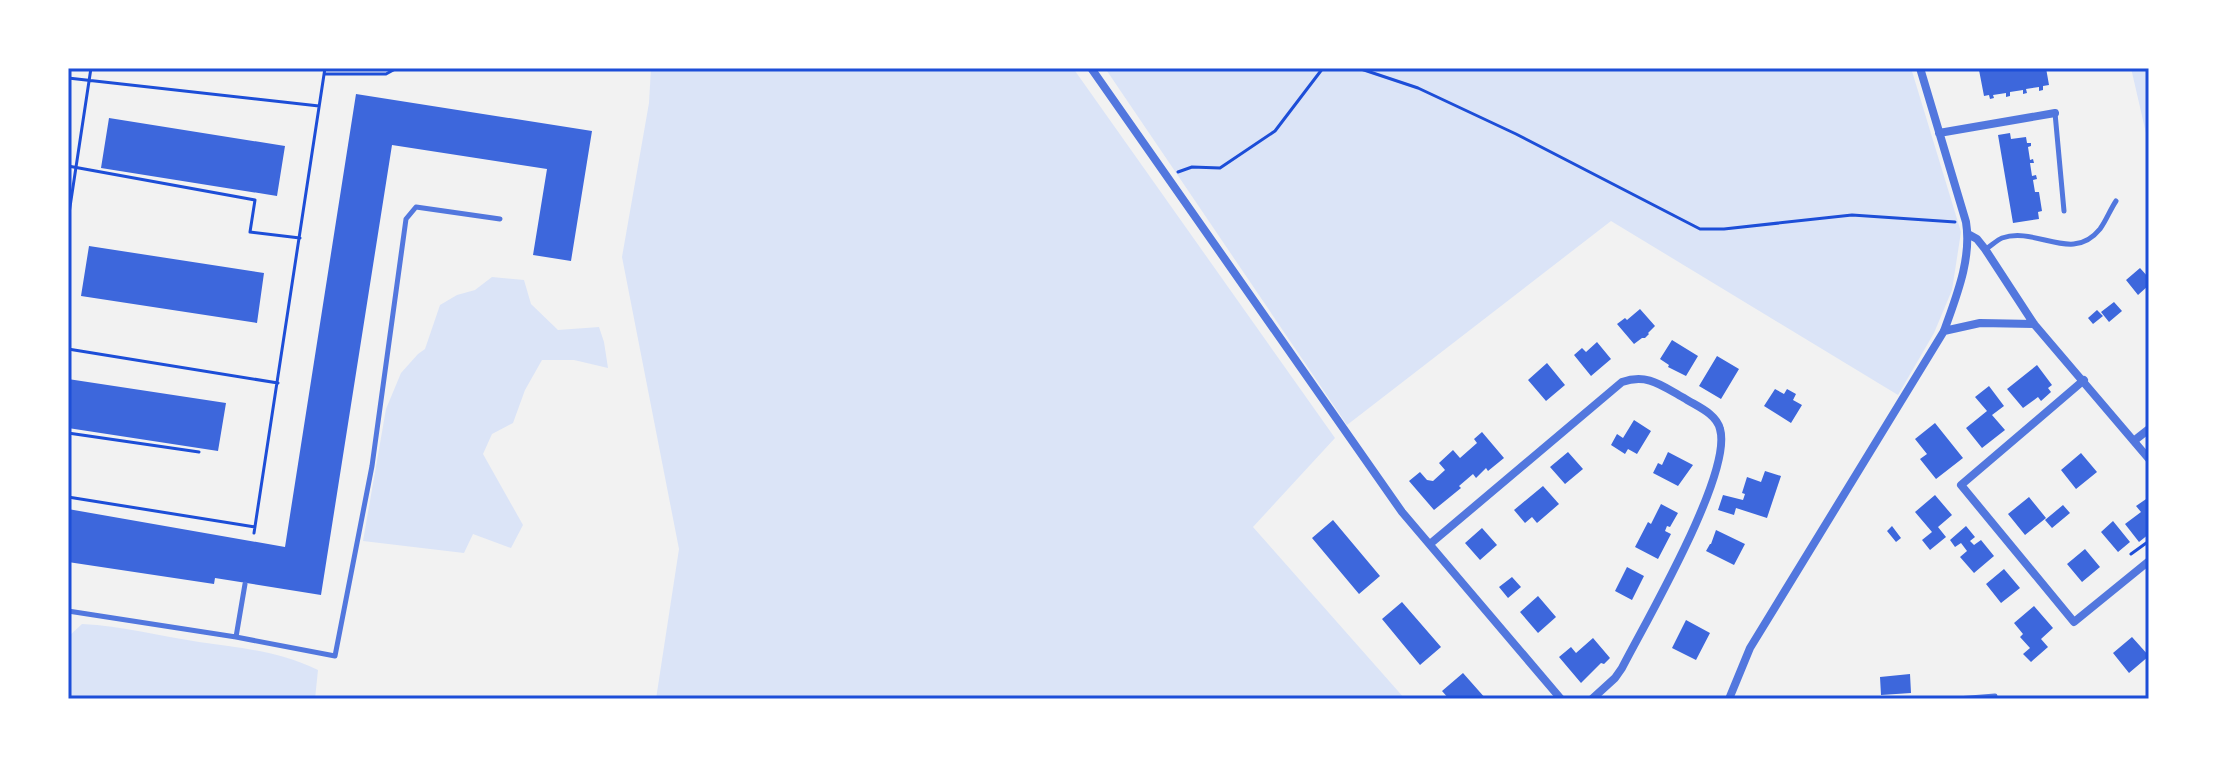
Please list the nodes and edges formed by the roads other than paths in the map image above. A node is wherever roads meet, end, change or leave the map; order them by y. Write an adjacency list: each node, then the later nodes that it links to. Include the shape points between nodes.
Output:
1 (1091, 68): 16 (street, via 1402,512)
2 (1920, 68): 4 (street)
3 (2055, 113): 4 (street); 6 (lane)
4 (1939, 133): 8 (street)
5 (2116, 201): 9 (lane, via 2099,230 2084,243 2067,245 2025,235 2003,238)
6 (2064, 211)
7 (500, 219): 20 (lane, via 416,207 406,219 372,466 335,656)
8 (1968, 234): 9 (street); 11 (street, via 1961,282)
9 (1985, 249): 10 (street)
10 (2034, 324): 11 (street, via 1980,323); 12 (street)
11 (1944, 331): 24 (street, via 1750,648)
12 (2084, 380): 14 (street); 17 (street, via 1961,485 2074,622)
13 (2149, 429): 14 (street)
14 (2135, 440): 15 (street)
15 (2149, 459)
16 (1430, 544): 22 (street); 23 (street, via 1622,382 1651,379 1709,413 1720,426 1722,444 1707,497 1622,668)
17 (2149, 561)
18 (245, 584): 20 (lane)
19 (68, 611): 20 (lane)
20 (236, 637)
21 (1995, 696): 25 (lane)
22 (1561, 699)
23 (1592, 699)
24 (1729, 699)
25 (1957, 699)

